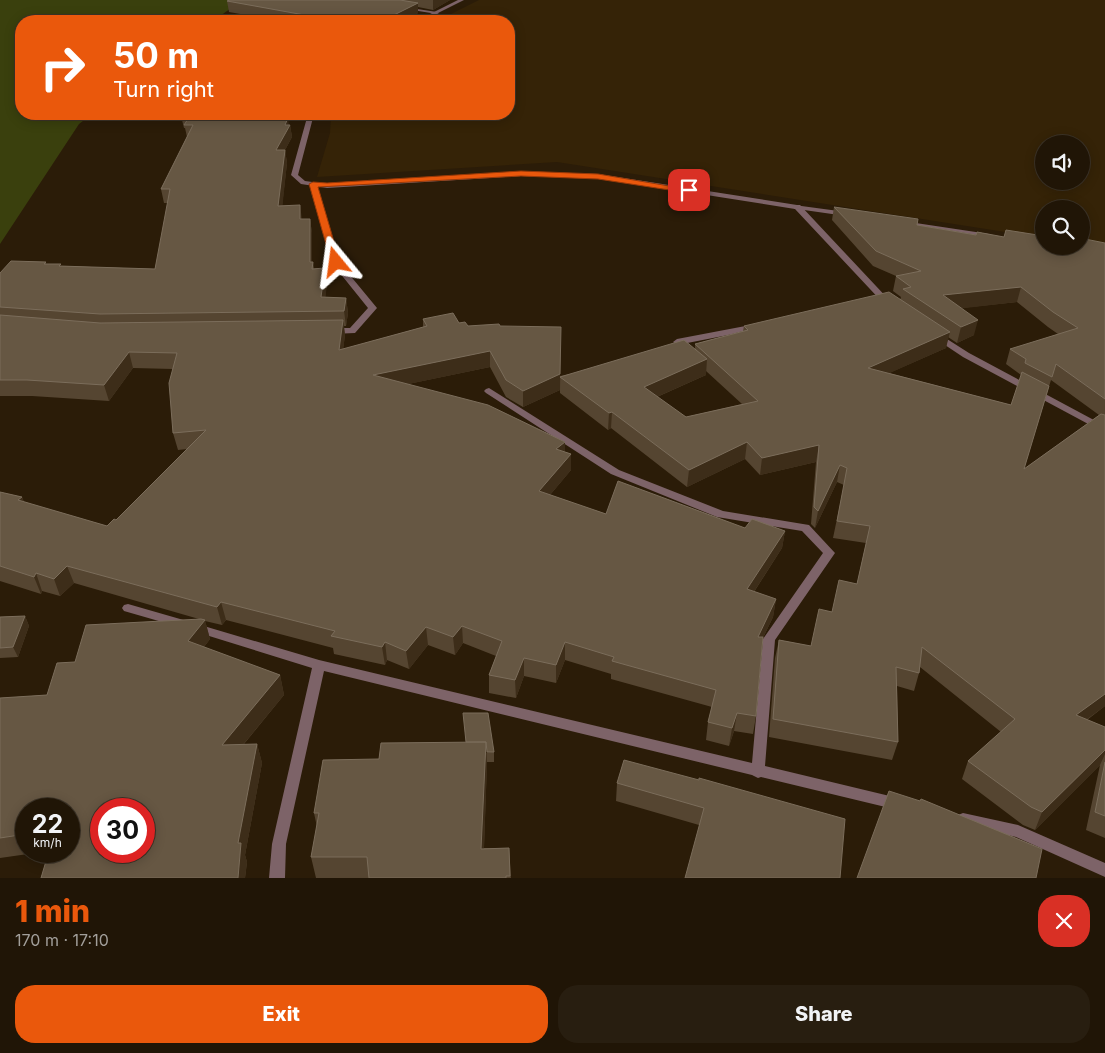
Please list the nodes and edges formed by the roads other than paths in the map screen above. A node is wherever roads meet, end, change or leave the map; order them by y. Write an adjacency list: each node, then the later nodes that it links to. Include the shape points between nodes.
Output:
1 (462, 0): 3 (street)
2 (400, 8): 3 (street)
3 (437, 13): 4 (street)
4 (432, 15)
5 (309, 120): 6 (street, via 294,175 303,183)
6 (313, 184): 7 (street, via 327,186 521,174 598,176); 14 (street, via 336,262 373,308 352,331)
7 (797, 207): 8 (street); 11 (street, via 876,299)
8 (856, 216)
9 (906, 223): 10 (street)
10 (994, 236)
11 (896, 308)
12 (770, 325): 15 (street)
13 (927, 329): 17 (street, via 966,355)
14 (322, 332)
15 (677, 342)
16 (489, 391): 20 (street, via 615,472 721,514 805,528 829,553 769,639)
17 (1105, 430)
18 (128, 608): 19 (street)
19 (320, 665): 20 (street); 24 (street, via 279,844)
20 (758, 772): 21 (street)
21 (912, 807)
22 (950, 816): 23 (street, via 1018,831)
23 (1105, 870)
24 (277, 878)

